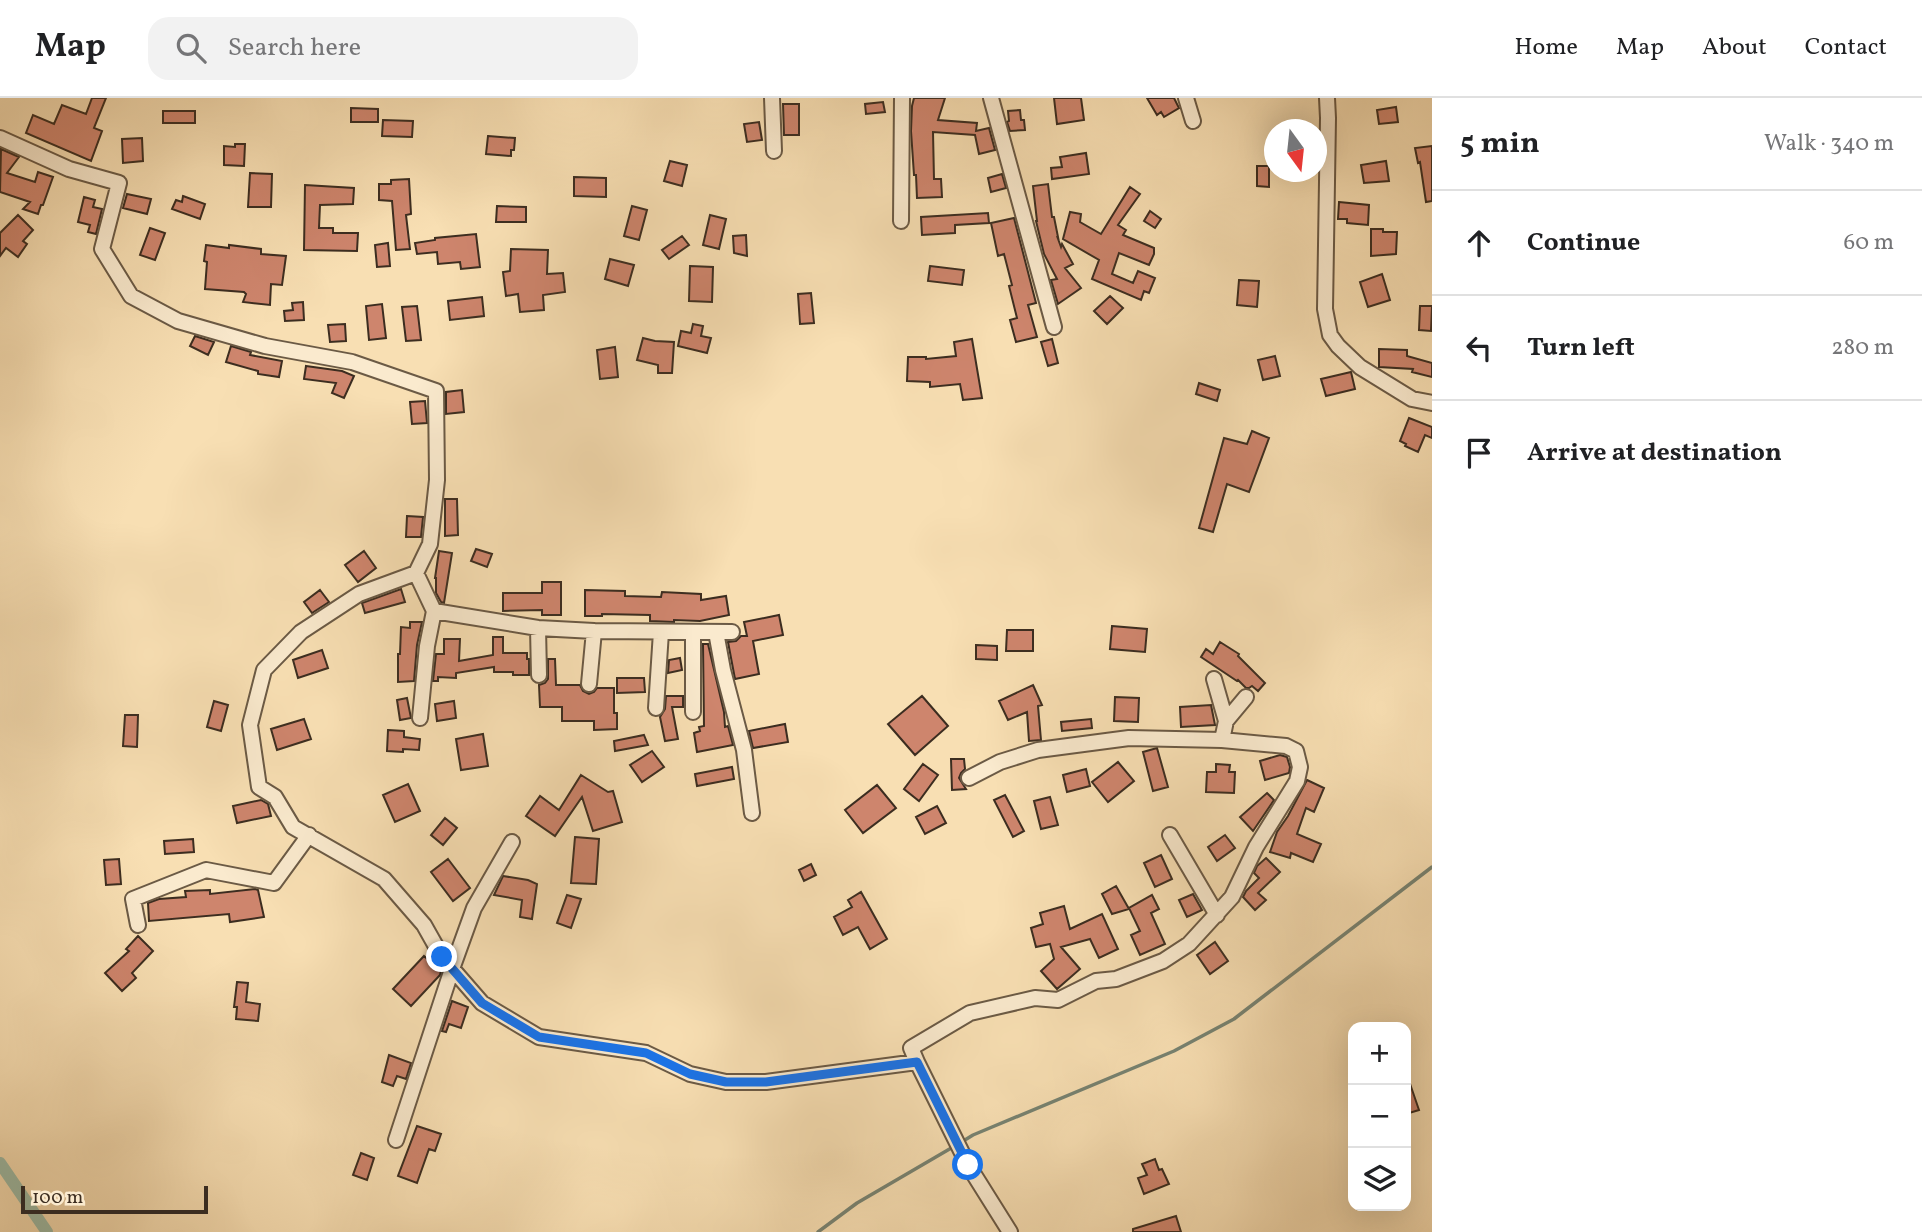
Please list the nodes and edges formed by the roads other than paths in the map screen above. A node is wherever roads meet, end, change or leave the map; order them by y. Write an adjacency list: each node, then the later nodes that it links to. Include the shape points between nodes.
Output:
1 (772, 98): 8 (street)
2 (902, 98): 9 (street)
3 (991, 98): 10 (street)
4 (1186, 98): 6 (street)
5 (1326, 98): 11 (street, via 1325,309 1330,335 1360,367 1412,399)
6 (1193, 121)
7 (0, 138): 12 (street, via 69,169 119,183 102,249 131,296 178,321 265,346 352,362 436,391 438,480 430,544)
8 (774, 151)
9 (901, 221)
10 (1054, 327)
11 (1432, 403)
12 (416, 573): 13 (street); 31 (street, via 359,594 301,632 264,670 250,725 259,787 275,797 293,827)
13 (434, 611): 14 (street); 26 (street)
14 (538, 628): 15 (street); 20 (street)
15 (594, 631): 16 (street); 22 (street)
16 (661, 632): 17 (street); 24 (street)
17 (693, 632): 18 (street); 25 (street)
18 (716, 632): 19 (street); 30 (street, via 744,750)
19 (732, 632)
20 (539, 675)
21 (1214, 678): 27 (street)
22 (589, 684)
23 (1246, 697): 27 (street)
24 (656, 708)
25 (693, 712)
26 (420, 718)
27 (1226, 721): 28 (street)
28 (1222, 740): 29 (street, via 1129,738 1038,750); 34 (street, via 1286,746 1296,751 1300,766 1297,781 1256,847 1232,897)
29 (969, 778)
30 (752, 813)
31 (309, 835): 35 (street, via 274,883 206,870 133,899); 36 (street, via 384,879 424,925)
32 (1170, 835): 34 (street)
33 (512, 842): 36 (street, via 474,908)
34 (1217, 915): 37 (street, via 1189,944 1163,961 1116,979 1096,981 1058,1000 1035,998 970,1013 911,1048)
35 (138, 925)
36 (452, 969): 37 (street, via 482,1003 539,1037 646,1053 690,1074 726,1082 766,1082); 38 (street)
37 (917, 1062): 39 (street, via 968,1165)
38 (396, 1140)
39 (1010, 1232)

